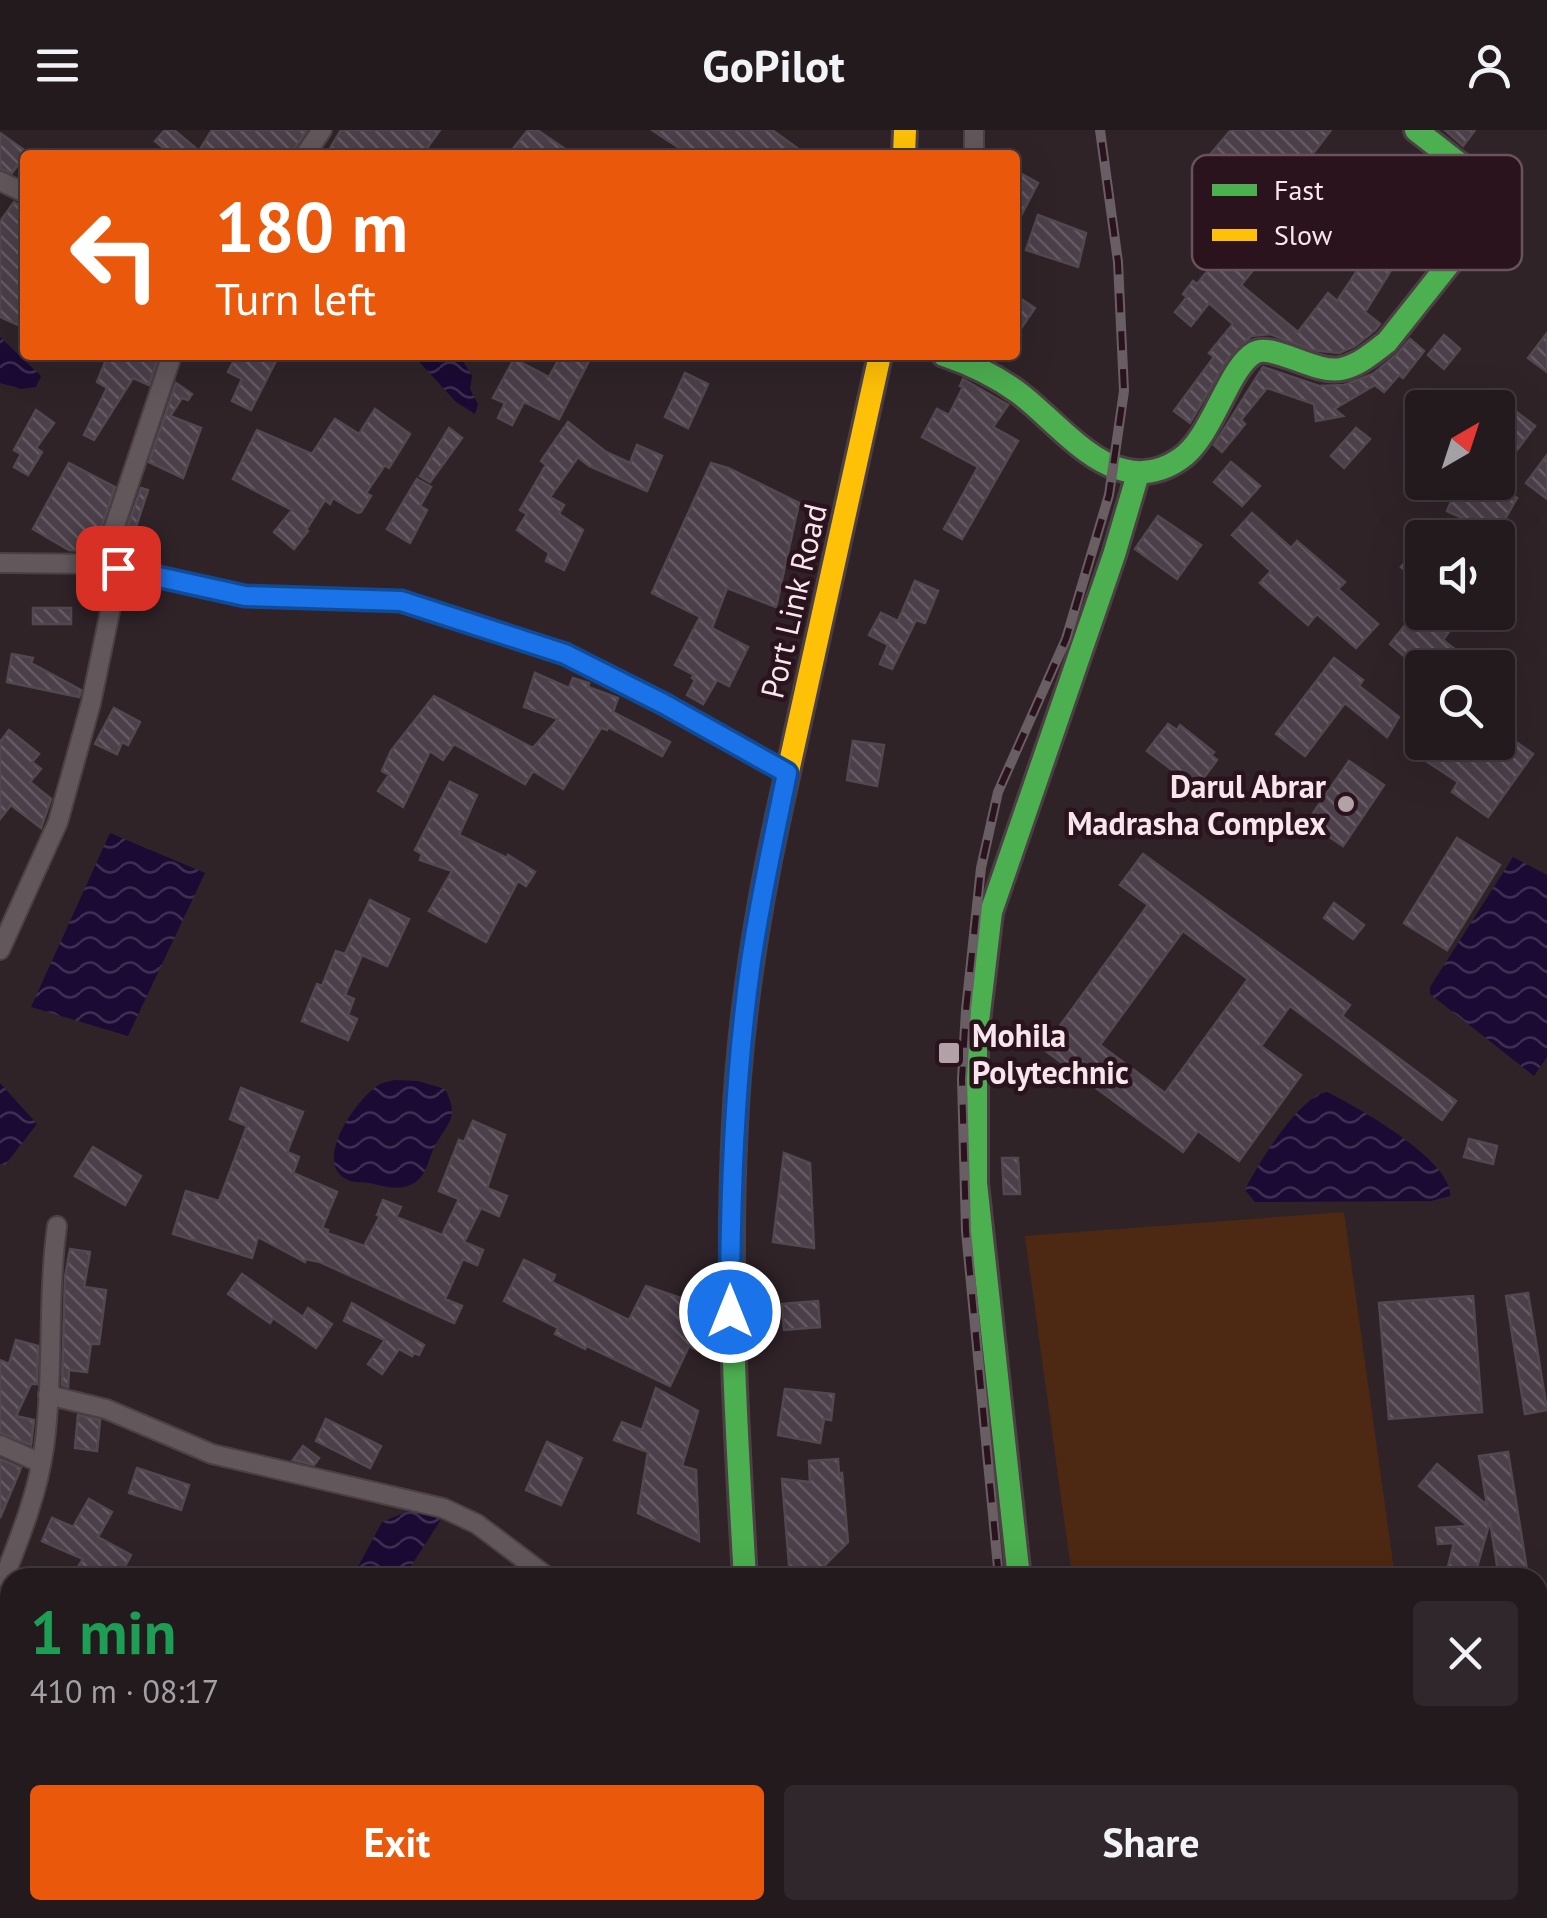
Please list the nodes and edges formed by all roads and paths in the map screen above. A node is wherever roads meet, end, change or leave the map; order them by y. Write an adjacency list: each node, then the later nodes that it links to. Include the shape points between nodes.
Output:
1 (1416, 130): 2 (main road)
2 (1448, 155)
3 (1444, 270): 7 (main road, via 1387,342 1345,370 1311,369 1256,351 1186,455)
4 (171, 360): 9 (street)
5 (879, 360): 10 (main road, Port Link Road)
6 (959, 360): 7 (main road, via 1006,383 1113,470)
7 (1138, 474): 19 (main road, via 991,912 976,1038 976,1183)
8 (0, 563): 9 (street)
9 (110, 566): 10 (street, via 245,596 401,601 565,654); 11 (street, via 91,703 58,822)
10 (787, 773): 18 (main road, Port Link Road, via 750,966 730,1196 730,1351)
11 (0, 950)
12 (57, 1226): 13 (street)
13 (48, 1395): 15 (street); 17 (street, via 106,1409 212,1454 443,1508 478,1524)
14 (0, 1445): 15 (street)
15 (41, 1462): 16 (street)
16 (8, 1568)
17 (537, 1568)
18 (744, 1568)
19 (1018, 1568)

